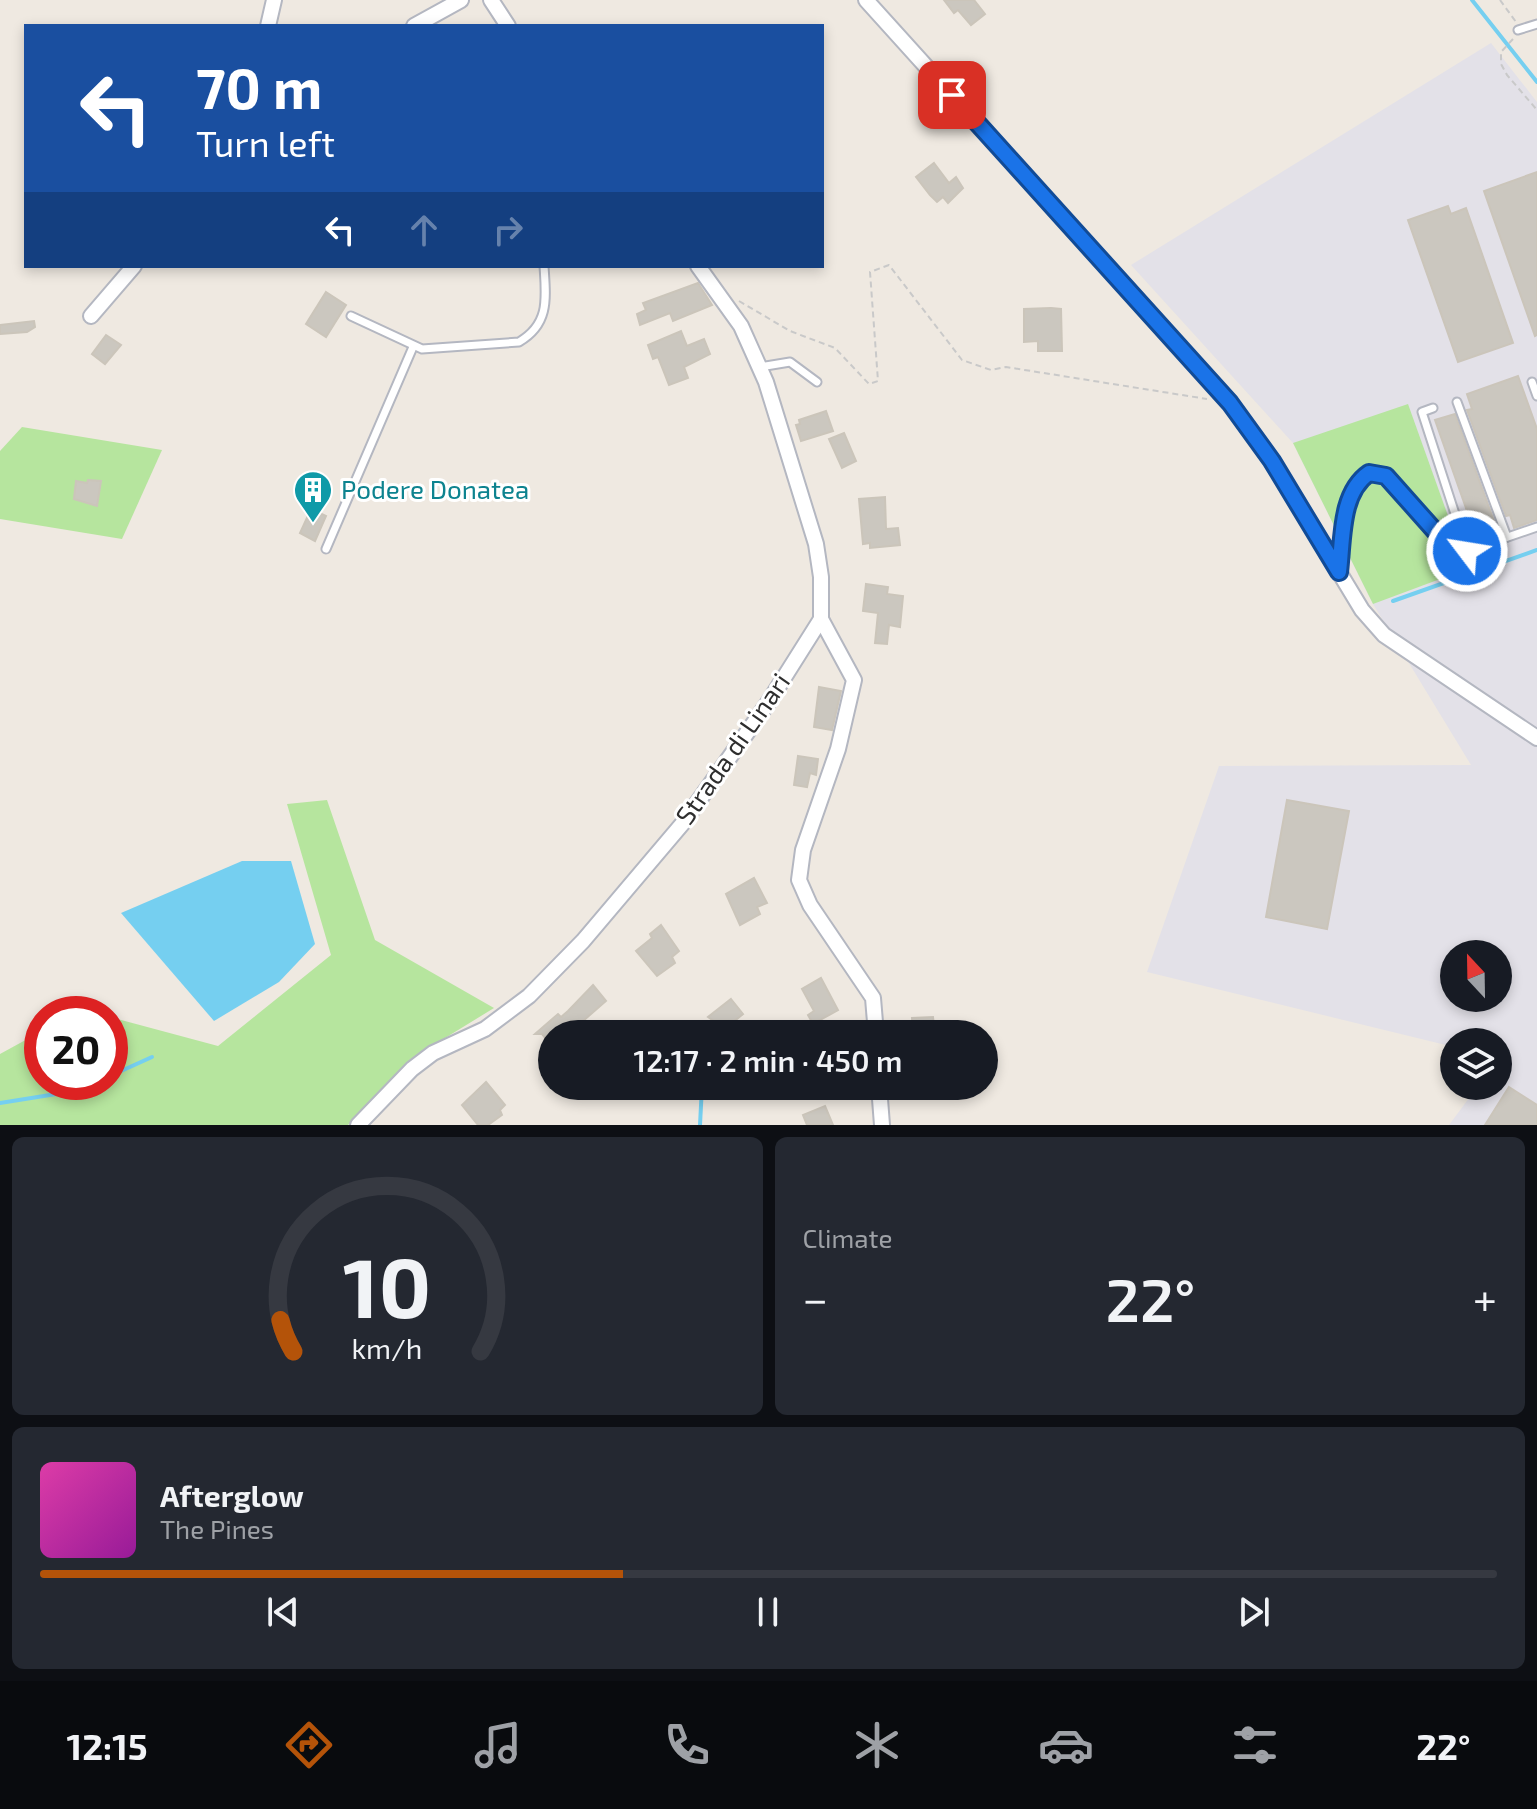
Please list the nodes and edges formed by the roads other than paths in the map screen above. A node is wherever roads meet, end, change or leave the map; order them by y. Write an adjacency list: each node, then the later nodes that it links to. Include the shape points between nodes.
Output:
1 (274, 0): 5 (street)
2 (461, 0): 6 (street)
3 (491, 0): 7 (street)
4 (866, 0): 26 (street, via 1230,403)
5 (268, 24)
6 (418, 24)
7 (507, 24)
8 (1537, 24): 9 (lane)
9 (1518, 30)
10 (132, 268): 13 (street)
11 (544, 268): 15 (lane, via 547,303 533,334 507,344)
12 (700, 268): 16 (street, via 726,301)
13 (91, 316)
14 (351, 316): 15 (lane)
15 (413, 347): 24 (lane)
16 (760, 367): 17 (lane, via 790,362); 27 (street, via 816,544)
17 (817, 382)
18 (1532, 382): 19 (lane)
19 (1537, 396)
20 (1457, 402): 23 (lane)
21 (1433, 408): 25 (lane, via 1422,412)
22 (1537, 527): 23 (lane)
23 (1507, 537): 25 (lane)
24 (326, 549)
25 (1467, 551): 26 (lane, via 1451,549 1386,476 1369,473 1355,483 1348,503)
26 (1339, 572): 28 (street, via 1384,635)
27 (821, 619): 29 (street, via 854,680 838,749 803,850 799,880 873,998); 31 (street, Strada di Linari, via 683,823 583,941 529,996 485,1029 412,1069)
28 (1537, 738)
29 (875, 1020)
30 (880, 1100): 32 (street)
31 (358, 1125)
32 (882, 1125)

